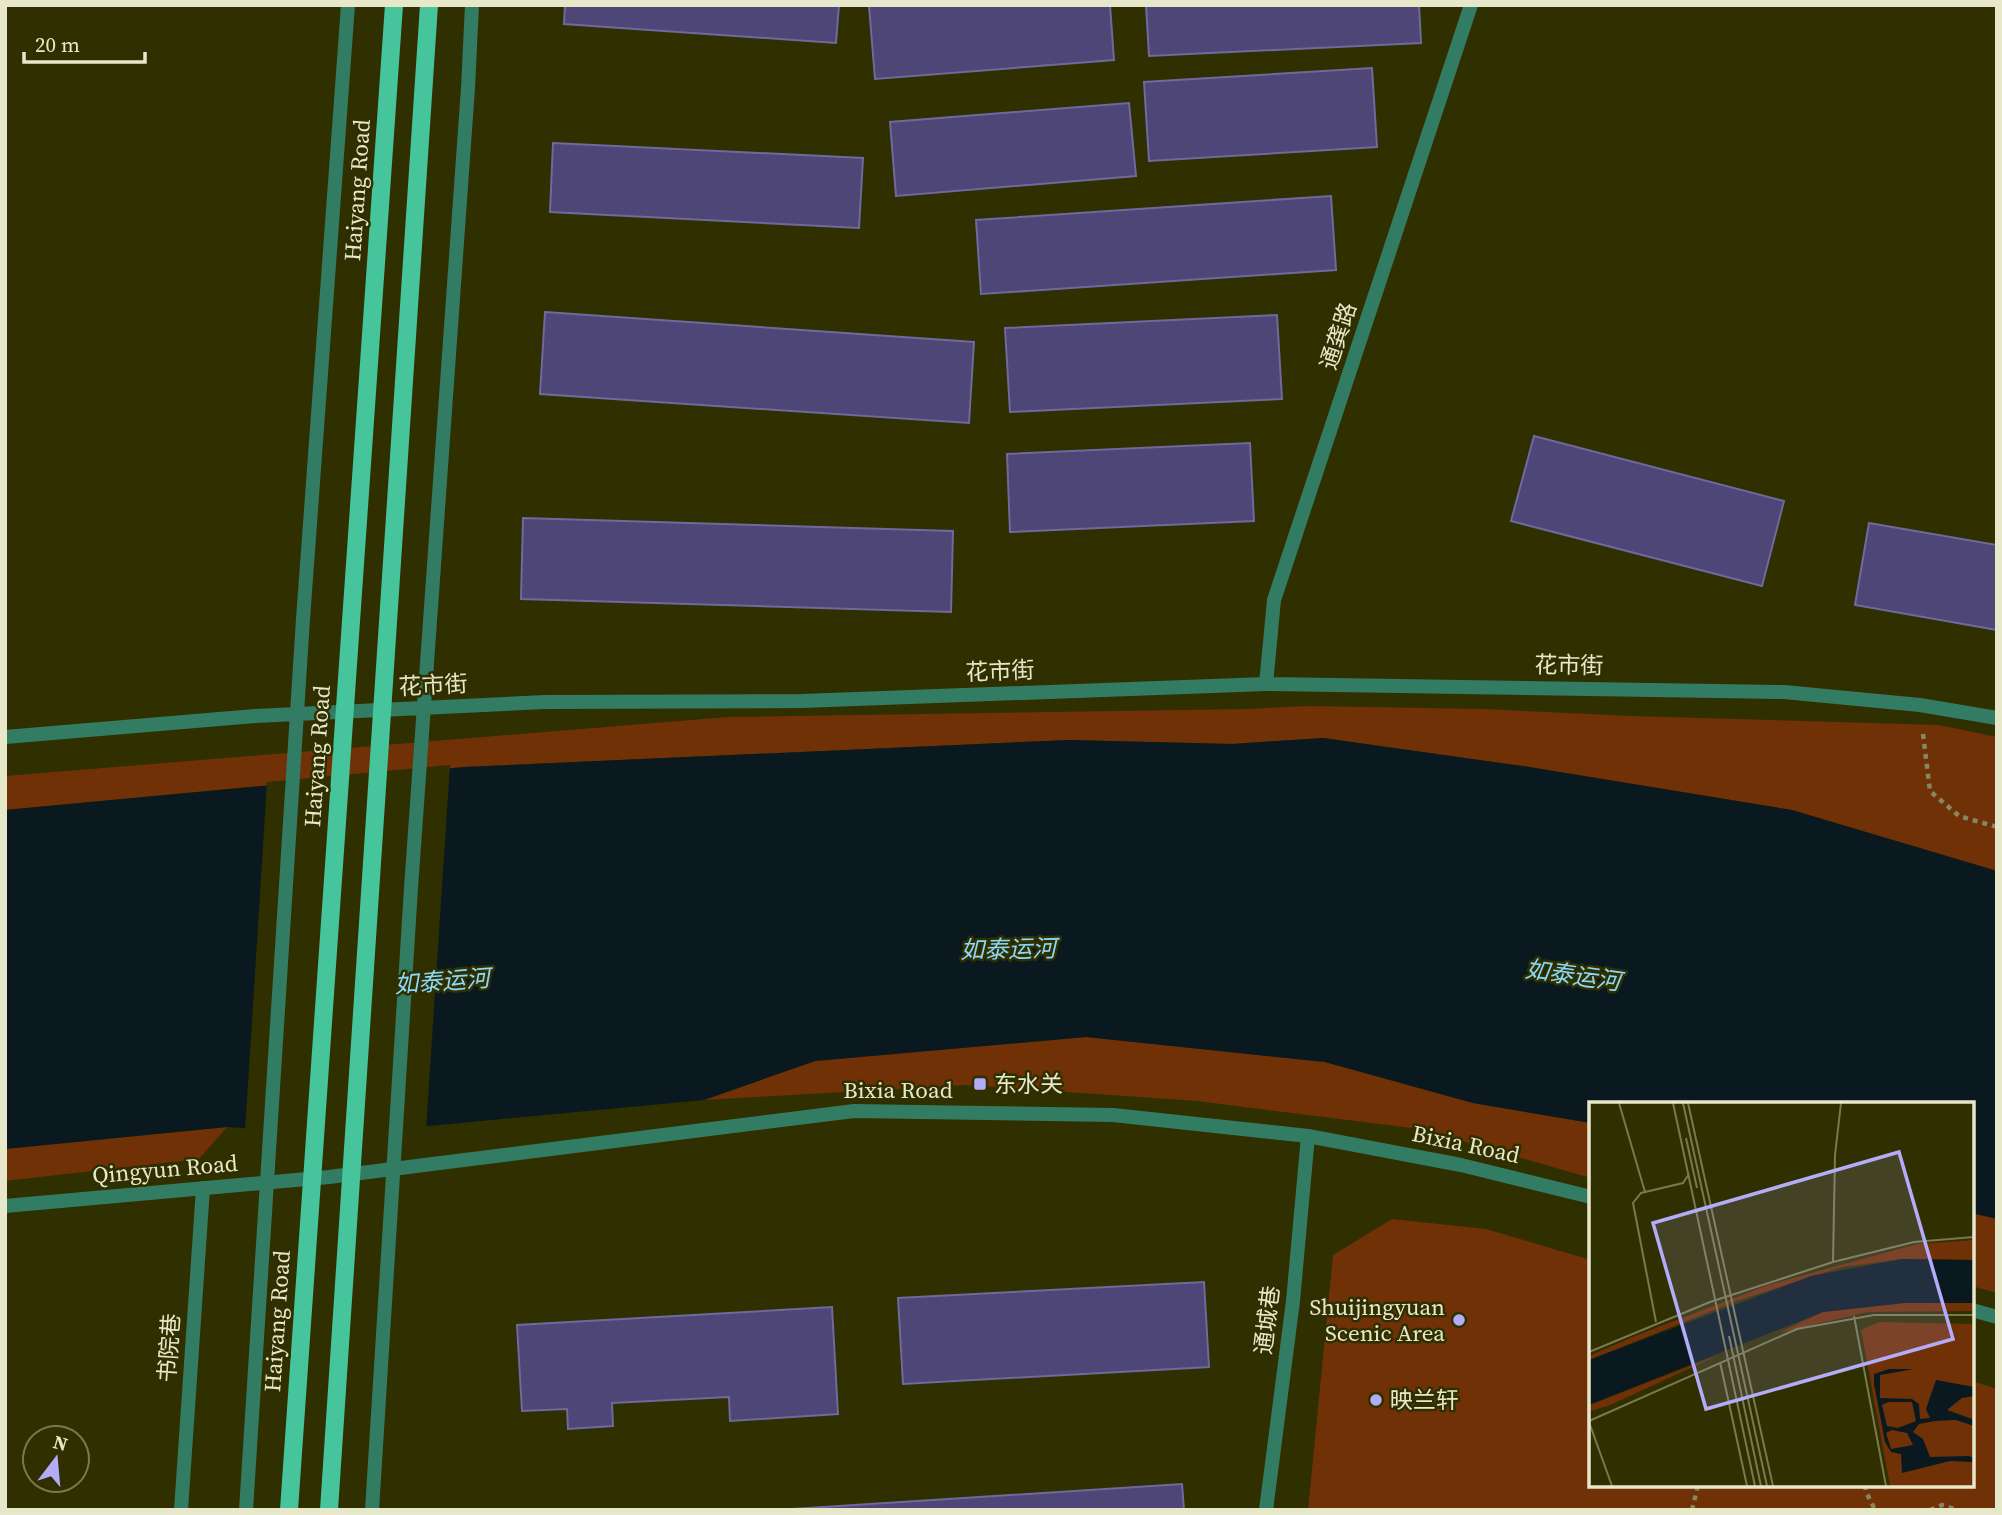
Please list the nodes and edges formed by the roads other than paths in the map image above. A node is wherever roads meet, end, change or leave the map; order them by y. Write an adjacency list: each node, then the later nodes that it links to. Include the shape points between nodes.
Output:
1 (348, 5): 17 (street, via 301,646)
2 (394, 5): 18 (main road, Haiyang Road)
3 (429, 5): 19 (main road)
4 (472, 5): 20 (street)
5 (1471, 5): 6 (street, 通龚路, via 1275,600)
6 (1266, 684): 7 (street, 花市街, via 1784,692 1920,705); 8 (street, 花市街, via 802,701 545,702 255,716)
7 (1997, 719)
8 (5, 737)
9 (1308, 1136): 10 (street, Bixia Road, via 1113,1115 854,1111); 12 (street, Bixia Road); 21 (street, 通城巷, via 1293,1301)
10 (329, 1177): 11 (street, Qingyun Road)
11 (203, 1188): 13 (street, Qingyun Road); 16 (street, 书院巷)
12 (1589, 1196)
13 (5, 1206)
14 (1974, 1311): 15 (street)
15 (1997, 1317)
16 (181, 1510)
17 (246, 1510)
18 (289, 1510)
19 (329, 1510)
20 (372, 1510)
21 (1266, 1510)

